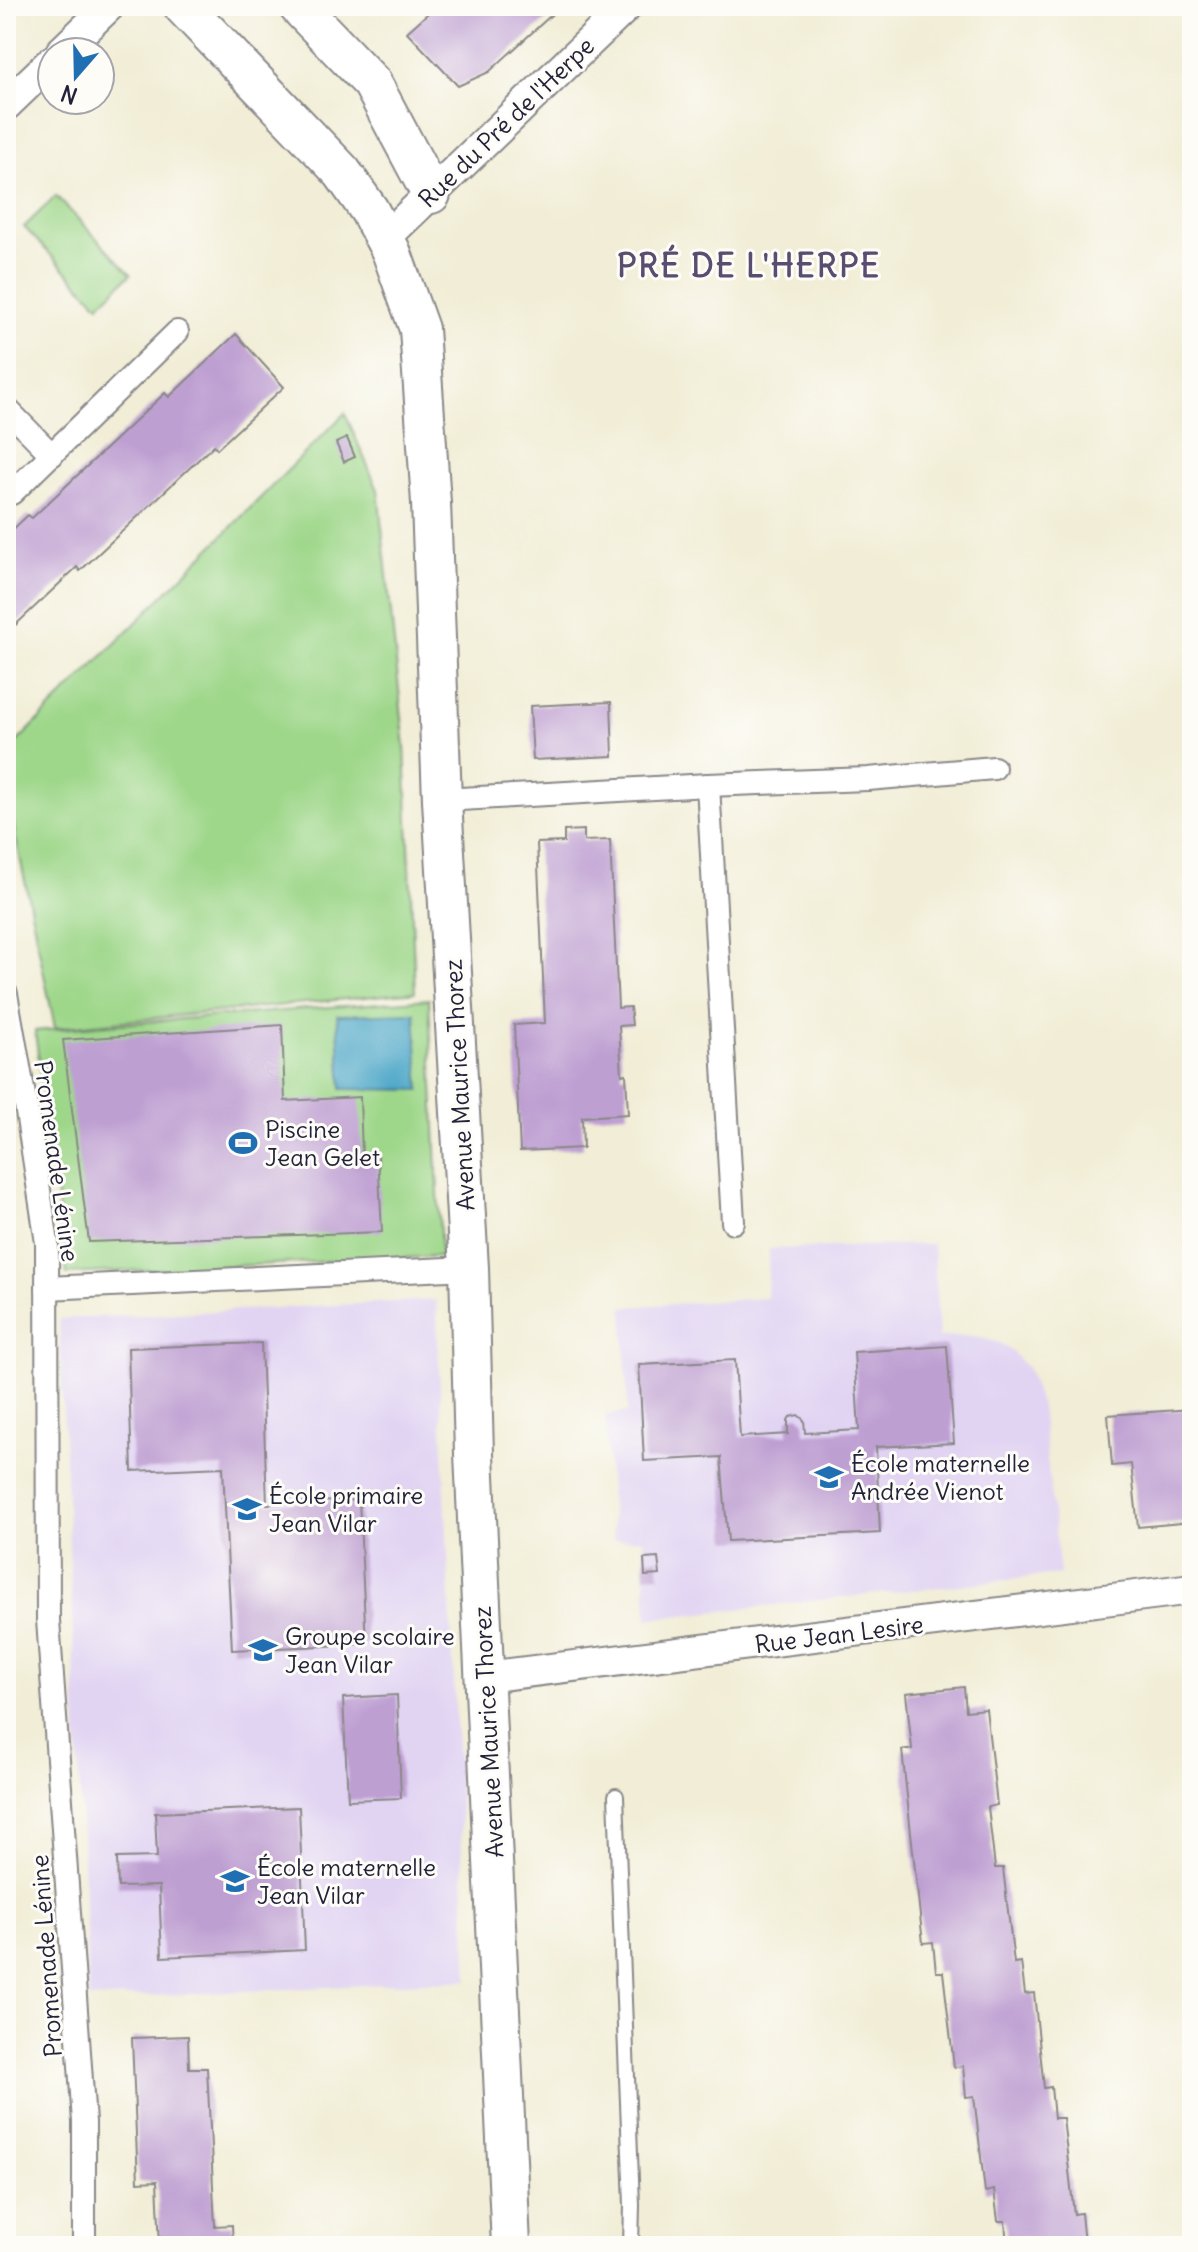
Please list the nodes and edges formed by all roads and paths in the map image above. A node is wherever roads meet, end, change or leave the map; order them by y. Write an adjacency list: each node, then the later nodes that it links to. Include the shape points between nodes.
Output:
1 (109, 6): 5 (street)
2 (183, 6): 9 (street, Avenue Maurice Thorez, via 342,172)
3 (298, 6): 8 (street, via 372,83)
4 (627, 6): 8 (street, Rue du Pré de l'Herpe)
5 (78, 36)
6 (36, 76): 7 (street)
7 (6, 105)
8 (431, 194): 9 (street, Rue du Pré de l'Herpe)
9 (385, 238): 16 (street, Avenue Maurice Thorez, via 419,329)
10 (177, 332): 12 (street)
11 (6, 408): 12 (street)
12 (52, 455): 13 (street)
13 (12, 493)
14 (994, 768): 15 (street)
15 (708, 785): 16 (street); 18 (street)
16 (442, 800): 19 (street, Avenue Maurice Thorez)
17 (6, 994): 20 (street, Promenade Lénine, via 47,1243)
18 (733, 1222)
19 (469, 1268): 20 (street); 22 (street, Avenue Maurice Thorez)
20 (47, 1288): 24 (street, Promenade Lénine, via 48,1620 84,2122)
21 (1192, 1589): 22 (street, Rue Jean Lesire)
22 (485, 1677): 25 (street, Avenue Maurice Thorez)
23 (616, 1796): 26 (lane)
24 (84, 2246)
25 (511, 2246)
26 (631, 2246)

